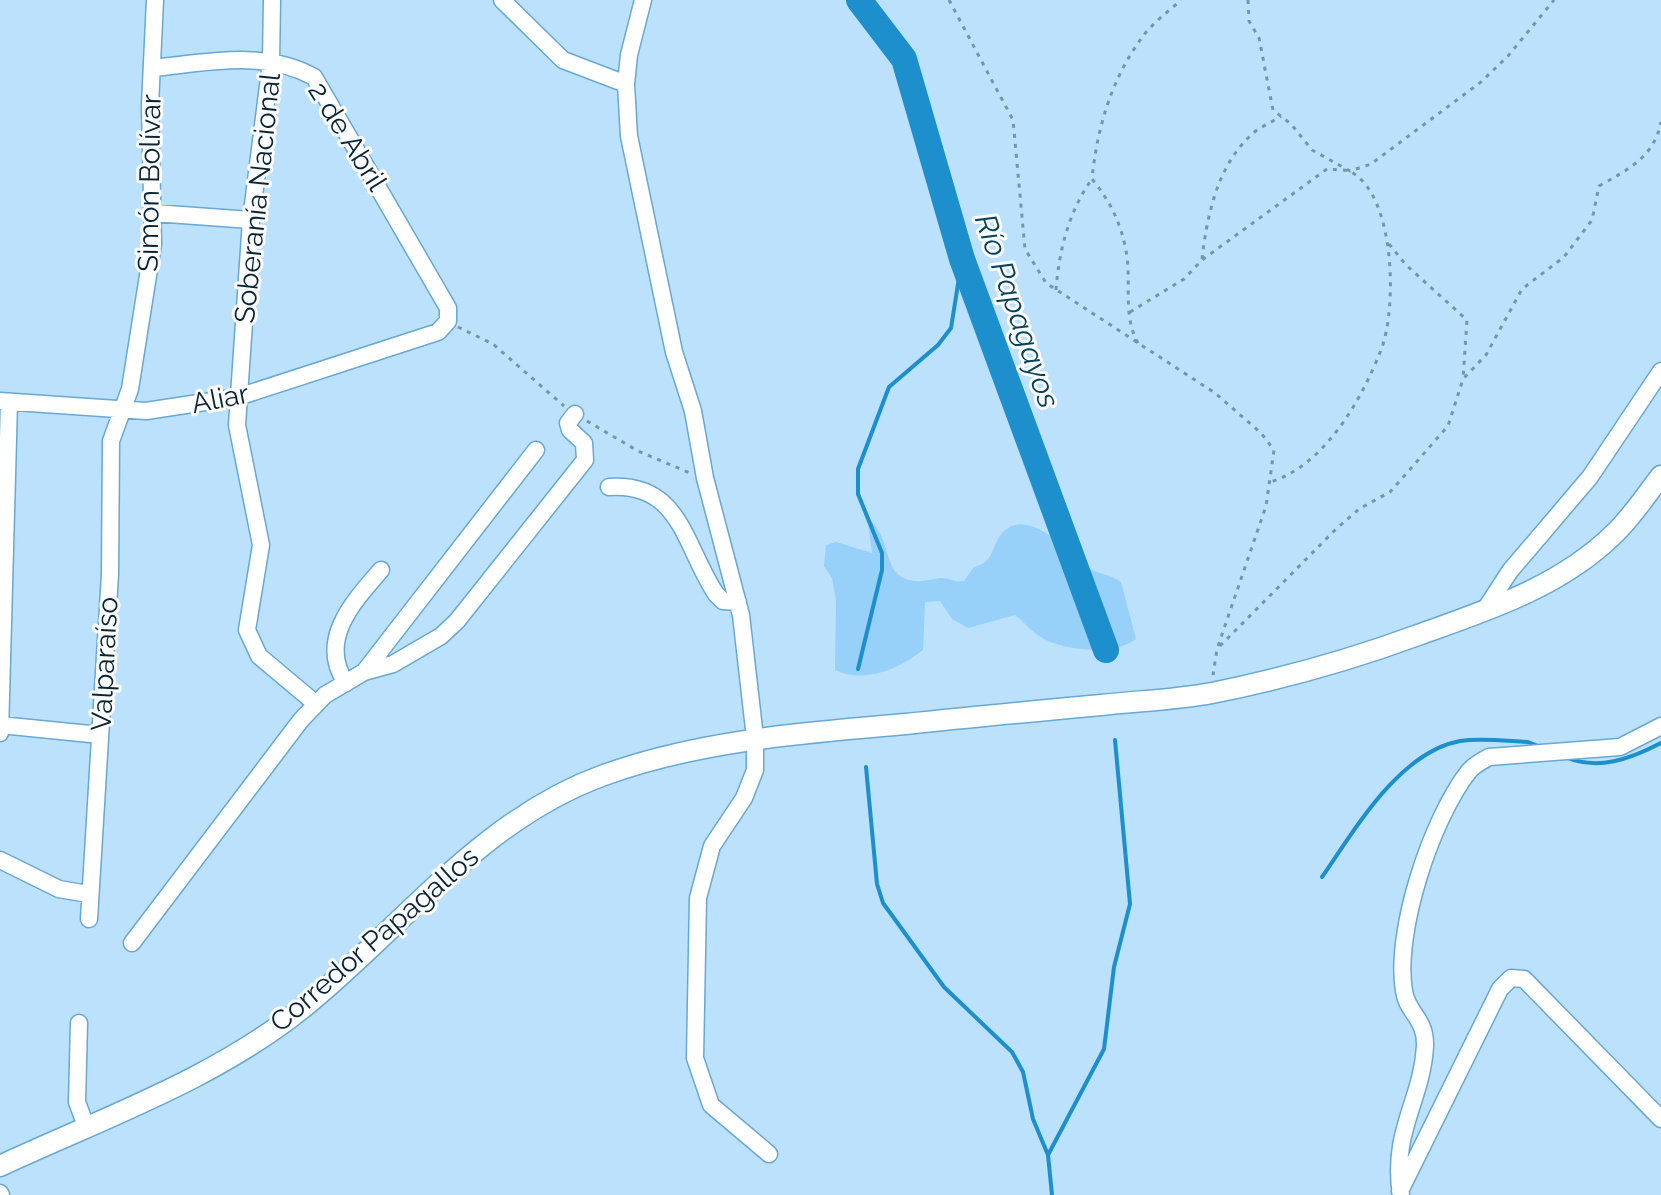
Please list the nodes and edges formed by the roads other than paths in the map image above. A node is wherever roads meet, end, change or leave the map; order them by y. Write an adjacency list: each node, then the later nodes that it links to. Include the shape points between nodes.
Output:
1 (155, 0): 6 (street, Simón Bolívar)
2 (272, 0): 5 (street, Soberanía Nacional)
3 (502, 0): 7 (street, via 563,60)
4 (643, 0): 7 (street)
5 (271, 62): 6 (street, 2 de Abril, via 241,59); 9 (street, Soberanía Nacional); 10 (street, 2 de Abril, via 301,70 324,89 448,308 448,321)
6 (152, 68): 8 (street, Simón Bolívar)
7 (626, 84): 21 (street, via 629,136 674,352)
8 (154, 213): 9 (street); 14 (street, Simón Bolívar, via 150,275 130,389)
9 (251, 220): 12 (street, Soberanía Nacional)
10 (432, 334): 12 (street, Aliar)
11 (1661, 371): 22 (street, via 1590,477 1510,571)
12 (238, 397): 14 (street, Aliar); 25 (street, Soberanía Nacional, via 237,425 261,545 248,637 259,656)
13 (5, 402): 14 (street, Aliar); 19 (street)
14 (121, 411): 29 (street, Valparaíso, via 111,441 111,548)
15 (575, 414): 23 (street, via 568,423 584,443 585,460 467,610 425,646 393,664)
16 (536, 450): 23 (street)
17 (1661, 476): 22 (main road, Corredor Papagallos, via 1617,532 1586,559)
18 (609, 487): 21 (street, via 640,487 663,501 682,526 716,594 723,601)
19 (3, 507): 26 (street)
20 (381, 570): 24 (street, via 341,618 338,662)
21 (738, 602): 30 (street)
22 (1484, 611): 30 (main road, Corredor Papagallos, via 1349,660 1210,693)
23 (364, 672): 24 (street)
24 (346, 683): 25 (street)
25 (315, 703): 34 (street)
26 (0, 725): 28 (street); 29 (street)
27 (1661, 726): 40 (street, via 1620,747 1489,757 1471,768 1444,812 1404,940 1404,995 1425,1026 1425,1047 1397,1156)
28 (0, 733)
29 (100, 735): 32 (street, Valparaíso)
30 (755, 738): 37 (main road, Corredor Papagallos, via 603,775 530,810 455,866 305,1006 255,1042 193,1078); 38 (street, via 755,770 744,798 712,846 698,898 695,1058 711,1105)
31 (0, 860): 32 (street, via 59,889)
32 (88, 894): 33 (street, Valparaíso)
33 (89, 919)
34 (132, 943)
35 (79, 1023): 37 (street, via 77,1102)
36 (1661, 1119): 40 (street, via 1524,979 1511,978 1500,989)
37 (86, 1126): 39 (main road, Corredor Papagallos)
38 (769, 1154)
39 (0, 1166)
40 (1400, 1194)

